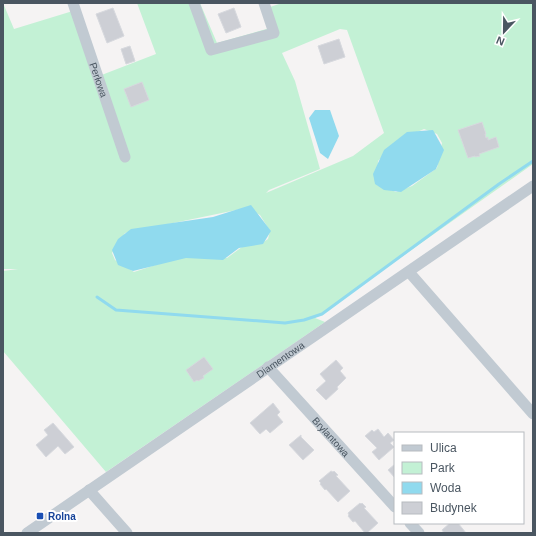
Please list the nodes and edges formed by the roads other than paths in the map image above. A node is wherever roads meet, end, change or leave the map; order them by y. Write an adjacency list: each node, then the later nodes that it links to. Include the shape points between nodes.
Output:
1 (73, 3): 4 (street, Perłowa)
2 (194, 3): 3 (street, via 211,50 274,33)
3 (264, 3)
4 (125, 157)
5 (533, 186): 6 (street, Diamentowa)
6 (409, 272): 7 (street, Diamentowa); 8 (street)
7 (268, 367): 9 (street, Diamentowa); 10 (street, Brylantowa)
8 (533, 414)
9 (89, 490): 12 (street, Diamentowa); 13 (street)
10 (394, 506)
11 (411, 524): 14 (street)
12 (27, 533)
13 (127, 533)
14 (419, 533)

